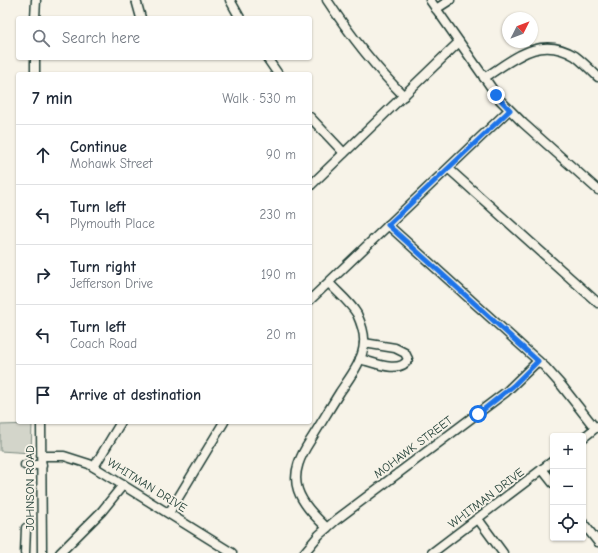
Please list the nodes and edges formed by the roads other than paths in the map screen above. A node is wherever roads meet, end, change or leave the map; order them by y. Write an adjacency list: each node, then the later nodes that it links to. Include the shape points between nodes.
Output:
1 (36, 0): 8 (street)
2 (136, 0): 9 (street)
3 (230, 0): 10 (street)
4 (327, 0): 18 (street, via 367,56)
5 (430, 0): 7 (street)
6 (450, 0): 7 (street)
7 (436, 9): 11 (street)
8 (35, 16)
9 (140, 16)
10 (239, 16)
11 (459, 42): 17 (street); 18 (street)
12 (35, 60): 14 (street)
13 (268, 60): 15 (street)
14 (35, 72)
15 (277, 72)
16 (598, 77): 17 (street, via 574,56 549,48 524,52)
17 (484, 78): 19 (street)
18 (404, 96): 21 (street)
19 (510, 110): 22 (street); 24 (street)
20 (312, 119): 21 (street)
21 (344, 153): 23 (street)
22 (449, 169): 25 (street); 28 (street)
23 (312, 184)
24 (598, 190)
25 (388, 225): 26 (street); 31 (street)
26 (328, 283): 27 (street); 29 (street, via 356,313)
27 (312, 298)
28 (598, 303)
29 (364, 343): 30 (street); 30 (street, via 399,349 406,353 408,359 404,365 396,368)
30 (360, 359): 49 (street, via 306,448 297,468 296,481 300,495)
31 (538, 361): 35 (street); 49 (street, MOHAWK STREET, via 506,392)
32 (41, 424): 37 (street, JOHNSON ROAD)
33 (120, 424): 41 (street)
34 (223, 424): 45 (street)
35 (597, 427): 36 (street)
36 (586, 436)
37 (42, 456): 40 (street, JOHNSON ROAD); 41 (street, WHITMAN DRIVE, via 70,458)
38 (550, 463): 42 (street, WHITMAN DRIVE)
39 (25, 465): 40 (street)
40 (42, 465): 52 (street, JOHNSON ROAD)
41 (94, 467): 44 (street, WHITMAN DRIVE)
42 (542, 469): 43 (street); 46 (street, WHITMAN DRIVE)
43 (550, 479)
44 (123, 485): 45 (street, WHITMAN DRIVE); 53 (street, via 102,511)
45 (169, 512): 54 (street, WHITMAN DRIVE)
46 (478, 519): 56 (street, WHITMAN DRIVE); 57 (street)
47 (586, 527): 50 (street)
48 (26, 528): 51 (street)
49 (326, 528): 55 (street, MOHAWK STREET)
50 (598, 542)
51 (25, 553)
52 (42, 553)
53 (60, 553)
54 (232, 553)
55 (304, 553)
56 (432, 553)
57 (503, 553)

